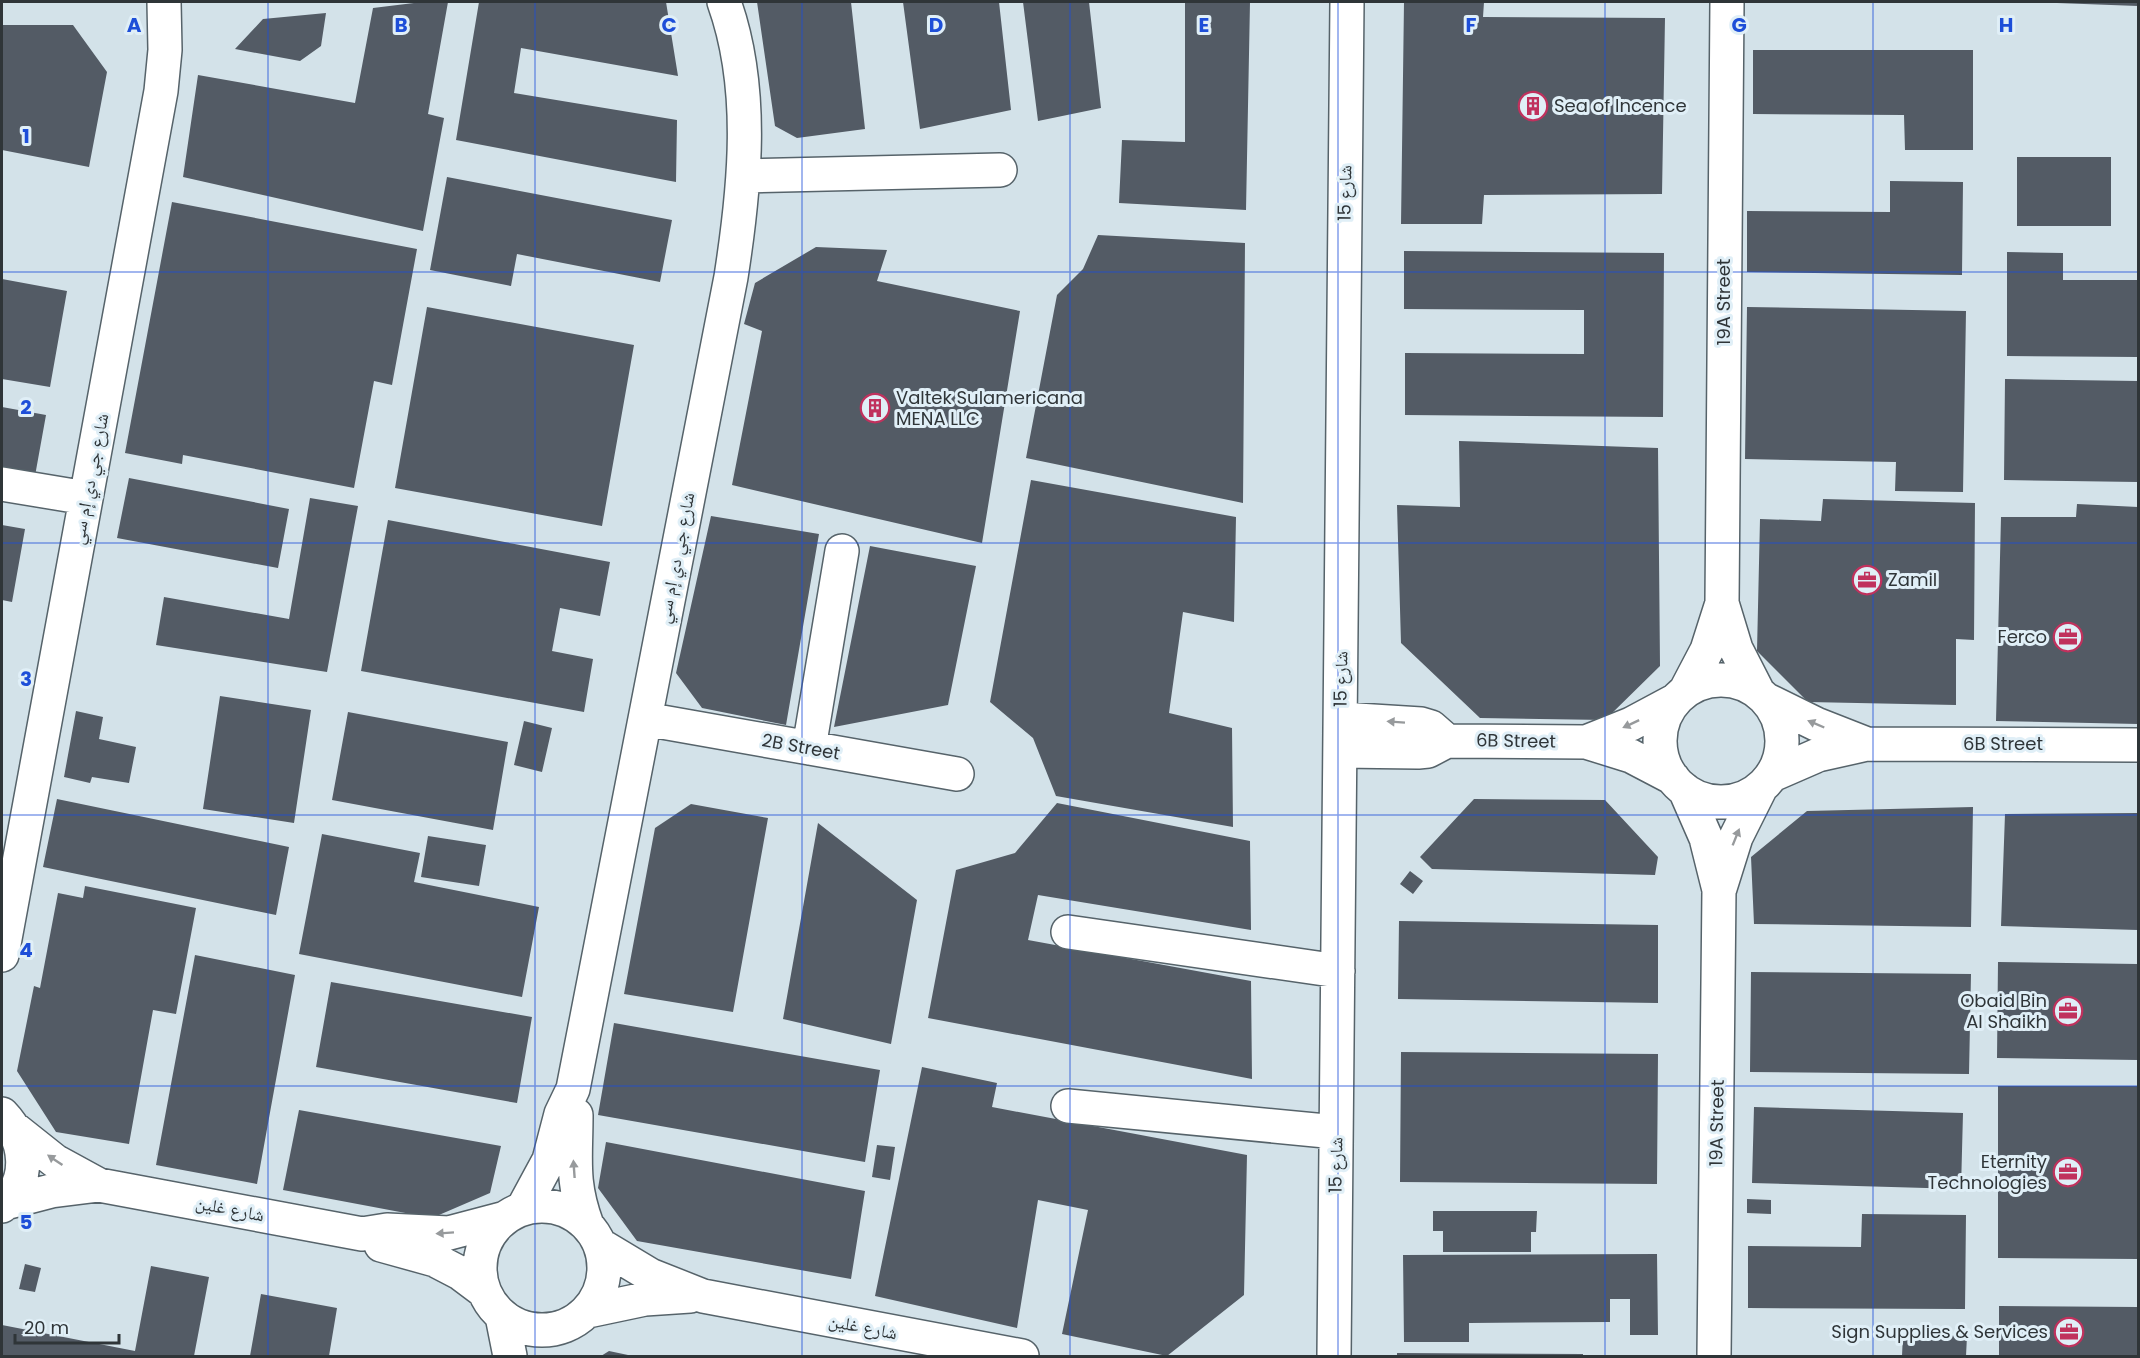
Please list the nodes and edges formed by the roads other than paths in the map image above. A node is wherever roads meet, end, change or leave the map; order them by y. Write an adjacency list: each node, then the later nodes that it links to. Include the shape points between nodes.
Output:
1 (165, 2): 8 (street, شارع جي دي إم سي, via 161,91)
2 (1347, 2): 14 (street, شارع 15)
3 (1727, 2): 10 (street, 19A Street)
4 (732, 9): 6 (street, شارع جي دي إم سي, via 742,94)
5 (1000, 170): 6 (street)
6 (743, 176): 13 (street, شارع جي دي إم سي, via 731,277)
7 (2, 484): 8 (street)
8 (86, 498): 26 (street, شارع جي دي إم سي)
9 (842, 551): 19 (street)
10 (1722, 603): 11 (street, 19A Street, via 1707,650); 12 (street, 19A Street, via 1736,649)
11 (1680, 696): 12 (street, via 1700,683 1730,680); 16 (street, 6B Street, one-way to 16, via 1631,724); 23 (street, via 1661,731 1665,764)
12 (1762, 696): 17 (street, 6B Street, one-way to 12, via 1816,724); 22 (street, via 1781,729 1779,761)
13 (645, 719): 19 (street, 2B Street); 28 (street, شارع جي دي إم سي)
14 (1341, 719): 15 (street, one-way to 14, via 1421,724); 20 (street, شارع 15)
15 (1447, 741): 16 (street, 6B Street); 20 (street, 6B Street, via 1418,752)
16 (1586, 742): 23 (street, 6B Street, via 1631,756)
17 (1867, 744): 18 (street, 6B Street); 22 (street, 6B Street, via 1818,755)
18 (2139, 745)
19 (809, 748): 21 (street, 2B Street)
20 (1340, 751): 27 (street, شارع 15)
21 (957, 774)
22 (1766, 781): 23 (street, via 1732,801 1699,798); 24 (street, 19A Street, one-way to 22, via 1736,837)
23 (1679, 784): 24 (street, 19A Street, via 1706,838)
24 (1719, 890): 44 (street, 19A Street)
25 (1068, 932): 27 (street)
26 (2, 955)
27 (1338, 971): 31 (street, شارع 15)
28 (573, 1089): 34 (street, شارع جي دي إم سي, via 561,1114 549,1160); 36 (street, شارع جي دي إم سي, one-way to 28, via 580,1204 574,1168)
29 (1068, 1106): 31 (street)
30 (7, 1115): 32 (street, شارع غلين, one-way to 30, via 55,1161); 33 (street, شارع غلين, via 22,1145 21,1176)
31 (1336, 1132): 43 (street, شارع 15)
32 (99, 1185): 33 (street, شارع غلين, via 51,1191); 35 (street, شارع غلين)
33 (3, 1205)
34 (512, 1214): 35 (street, شارع غلين, one-way to 35, via 448,1233 387,1230); 36 (street, شارع غلين, via 540,1205 557,1207 574,1214); 38 (street, via 483,1245 480,1268)
35 (362, 1234): 38 (street, شارع غلين, via 377,1244 448,1266)
36 (594, 1235): 37 (street, شارع غلين, via 650,1275); 39 (street, via 605,1273 599,1293)
37 (703, 1296): 39 (street, شارع غلين, via 645,1299); 42 (street, شارع غلين)
38 (493, 1303): 39 (street, شارع غلين, via 530,1330); 40 (street)
39 (575, 1319): 41 (street)
40 (510, 1356)
41 (544, 1356)
42 (1022, 1356)
43 (1334, 1356)
44 (1714, 1356)

